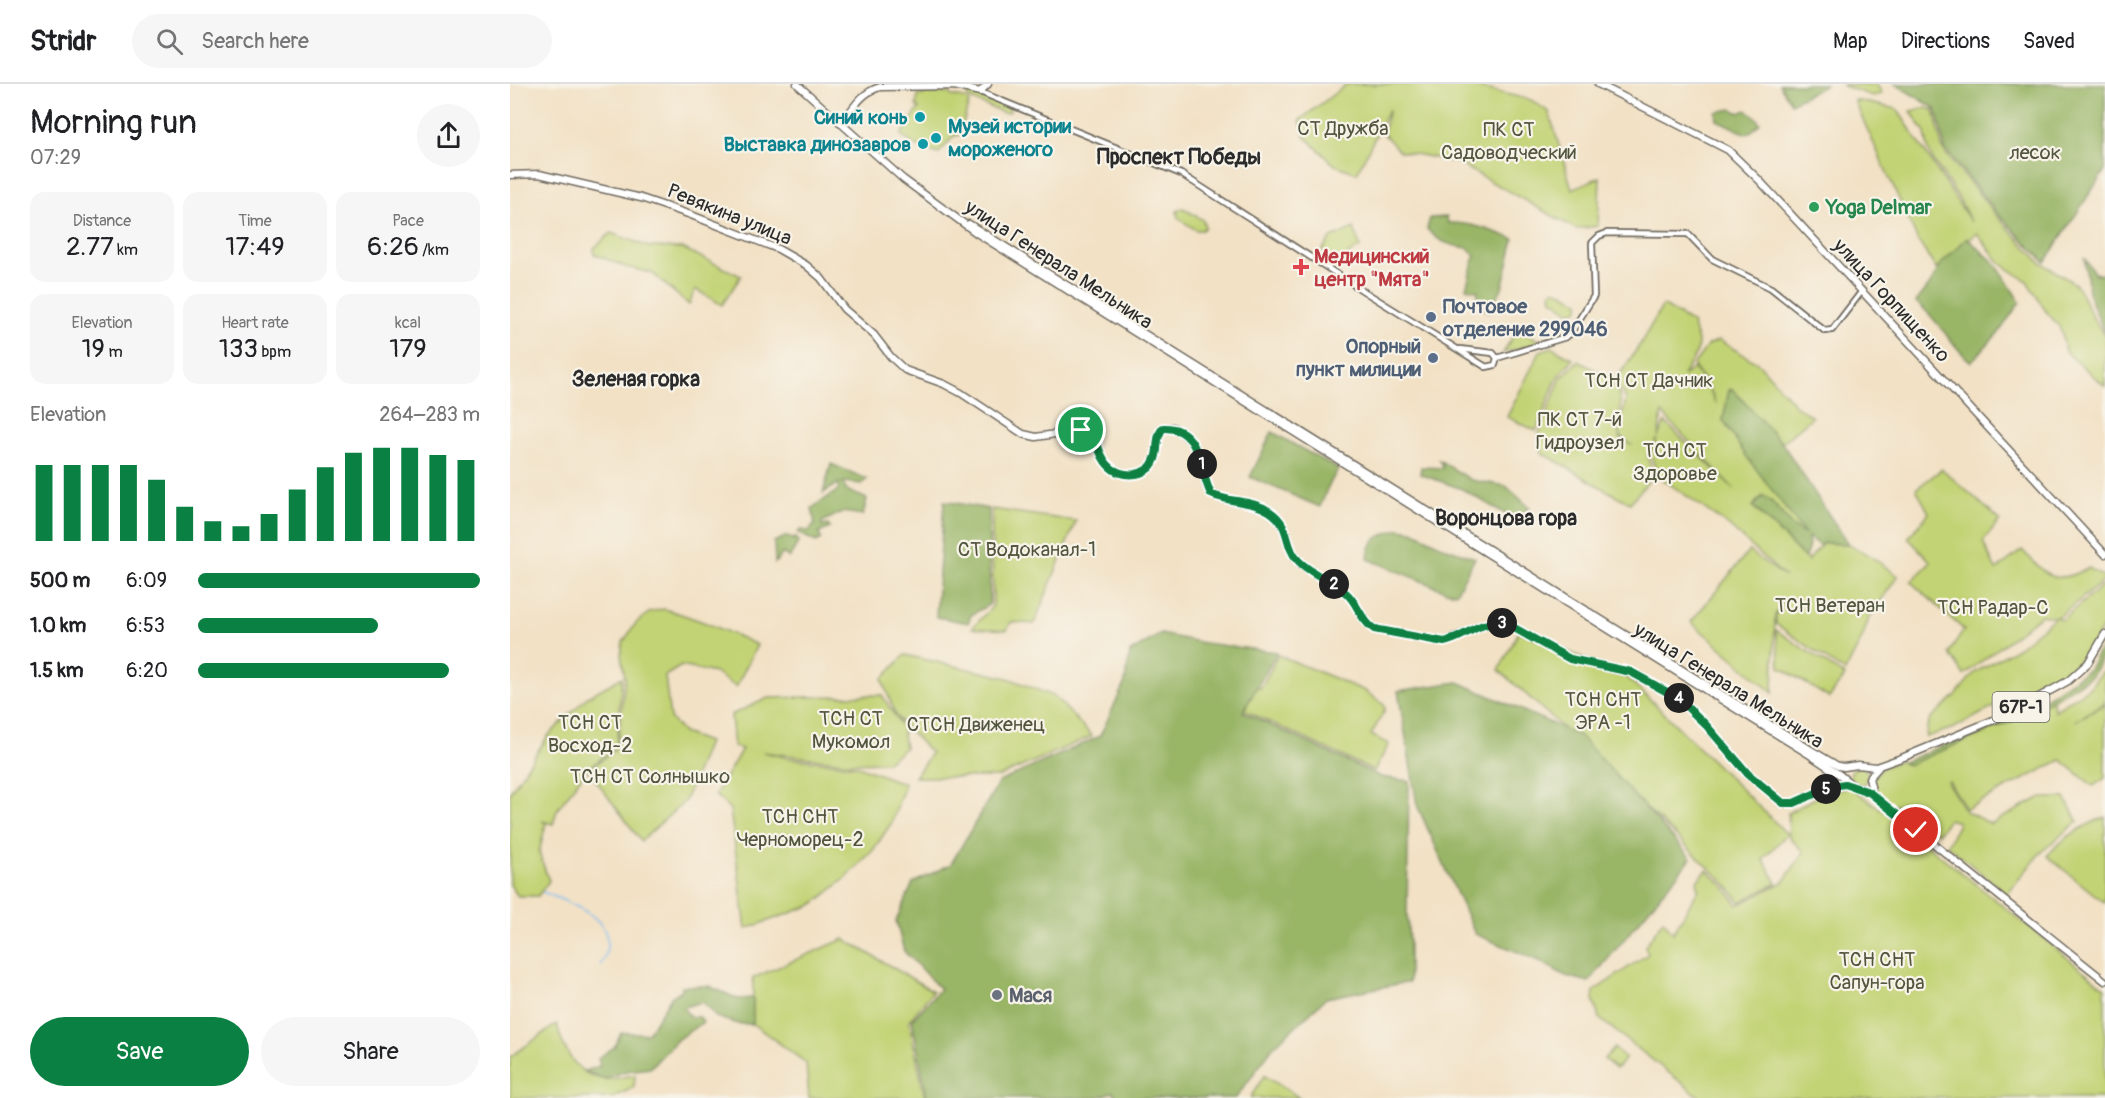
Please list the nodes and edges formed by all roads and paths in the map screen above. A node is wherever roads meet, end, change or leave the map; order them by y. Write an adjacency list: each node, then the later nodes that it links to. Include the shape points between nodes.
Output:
1 (797, 84): 5 (main road, улица Генерала Мельника)
2 (988, 84): 4 (main road)
3 (1598, 84): 7 (main road, улица Горпищенко, via 1728,150)
4 (980, 92): 5 (main road, via 954,86 880,87 858,100); 8 (street, via 1181,174)
5 (842, 124): 11 (main road, улица Генерала Мельника, via 903,179 978,234)
6 (510, 175): 19 (main road, Ревякина улица, via 539,174 641,198 778,249 821,278 844,309 905,370 944,384 1023,434 1036,437 1087,431 1094,435 1101,455 1115,472 1139,474 1150,469 1156,458 1158,434 1163,428 1173,427 1200,454 1211,494 1229,502 1257,505 1277,518 1294,557 1347,594 1367,625 1374,629 1444,642 1484,625 1511,625 1570,659 1631,672 1678,698 1748,774 1786,804)
7 (1862, 291): 9 (street, via 1832,330 1825,331 1771,288 1712,259 1686,233 1607,233 1593,241 1594,296 1570,334); 10 (main road, улица Горпищенко)
8 (1459, 349): 9 (street, via 1493,353); 9 (street, via 1486,367 1495,365)
9 (1497, 358)
10 (2105, 554)
11 (1586, 613): 15 (main road, улица Генерала Мельника, via 1834,764); 16 (main road, улица Генерала Мельника)
12 (2105, 634): 14 (main road, 67Р-1, via 2088,663 2068,681 1984,725)
13 (1863, 766): 14 (main road, 67Р-1); 15 (main road); 17 (main road)
14 (1881, 766): 17 (main road, 67Р-1)
15 (1851, 769): 18 (main road)
16 (1836, 772): 18 (main road, улица Генерала Мельника); 19 (main road, via 1838,777)
17 (1869, 778): 18 (main road, via 1865,785); 20 (main road)
18 (1850, 783): 19 (main road); 19 (main road); 20 (main road, улица Генерала Мельника)
19 (1833, 785)
20 (1873, 795): 21 (main road, улица Генерала Мельника)
21 (2105, 981)

